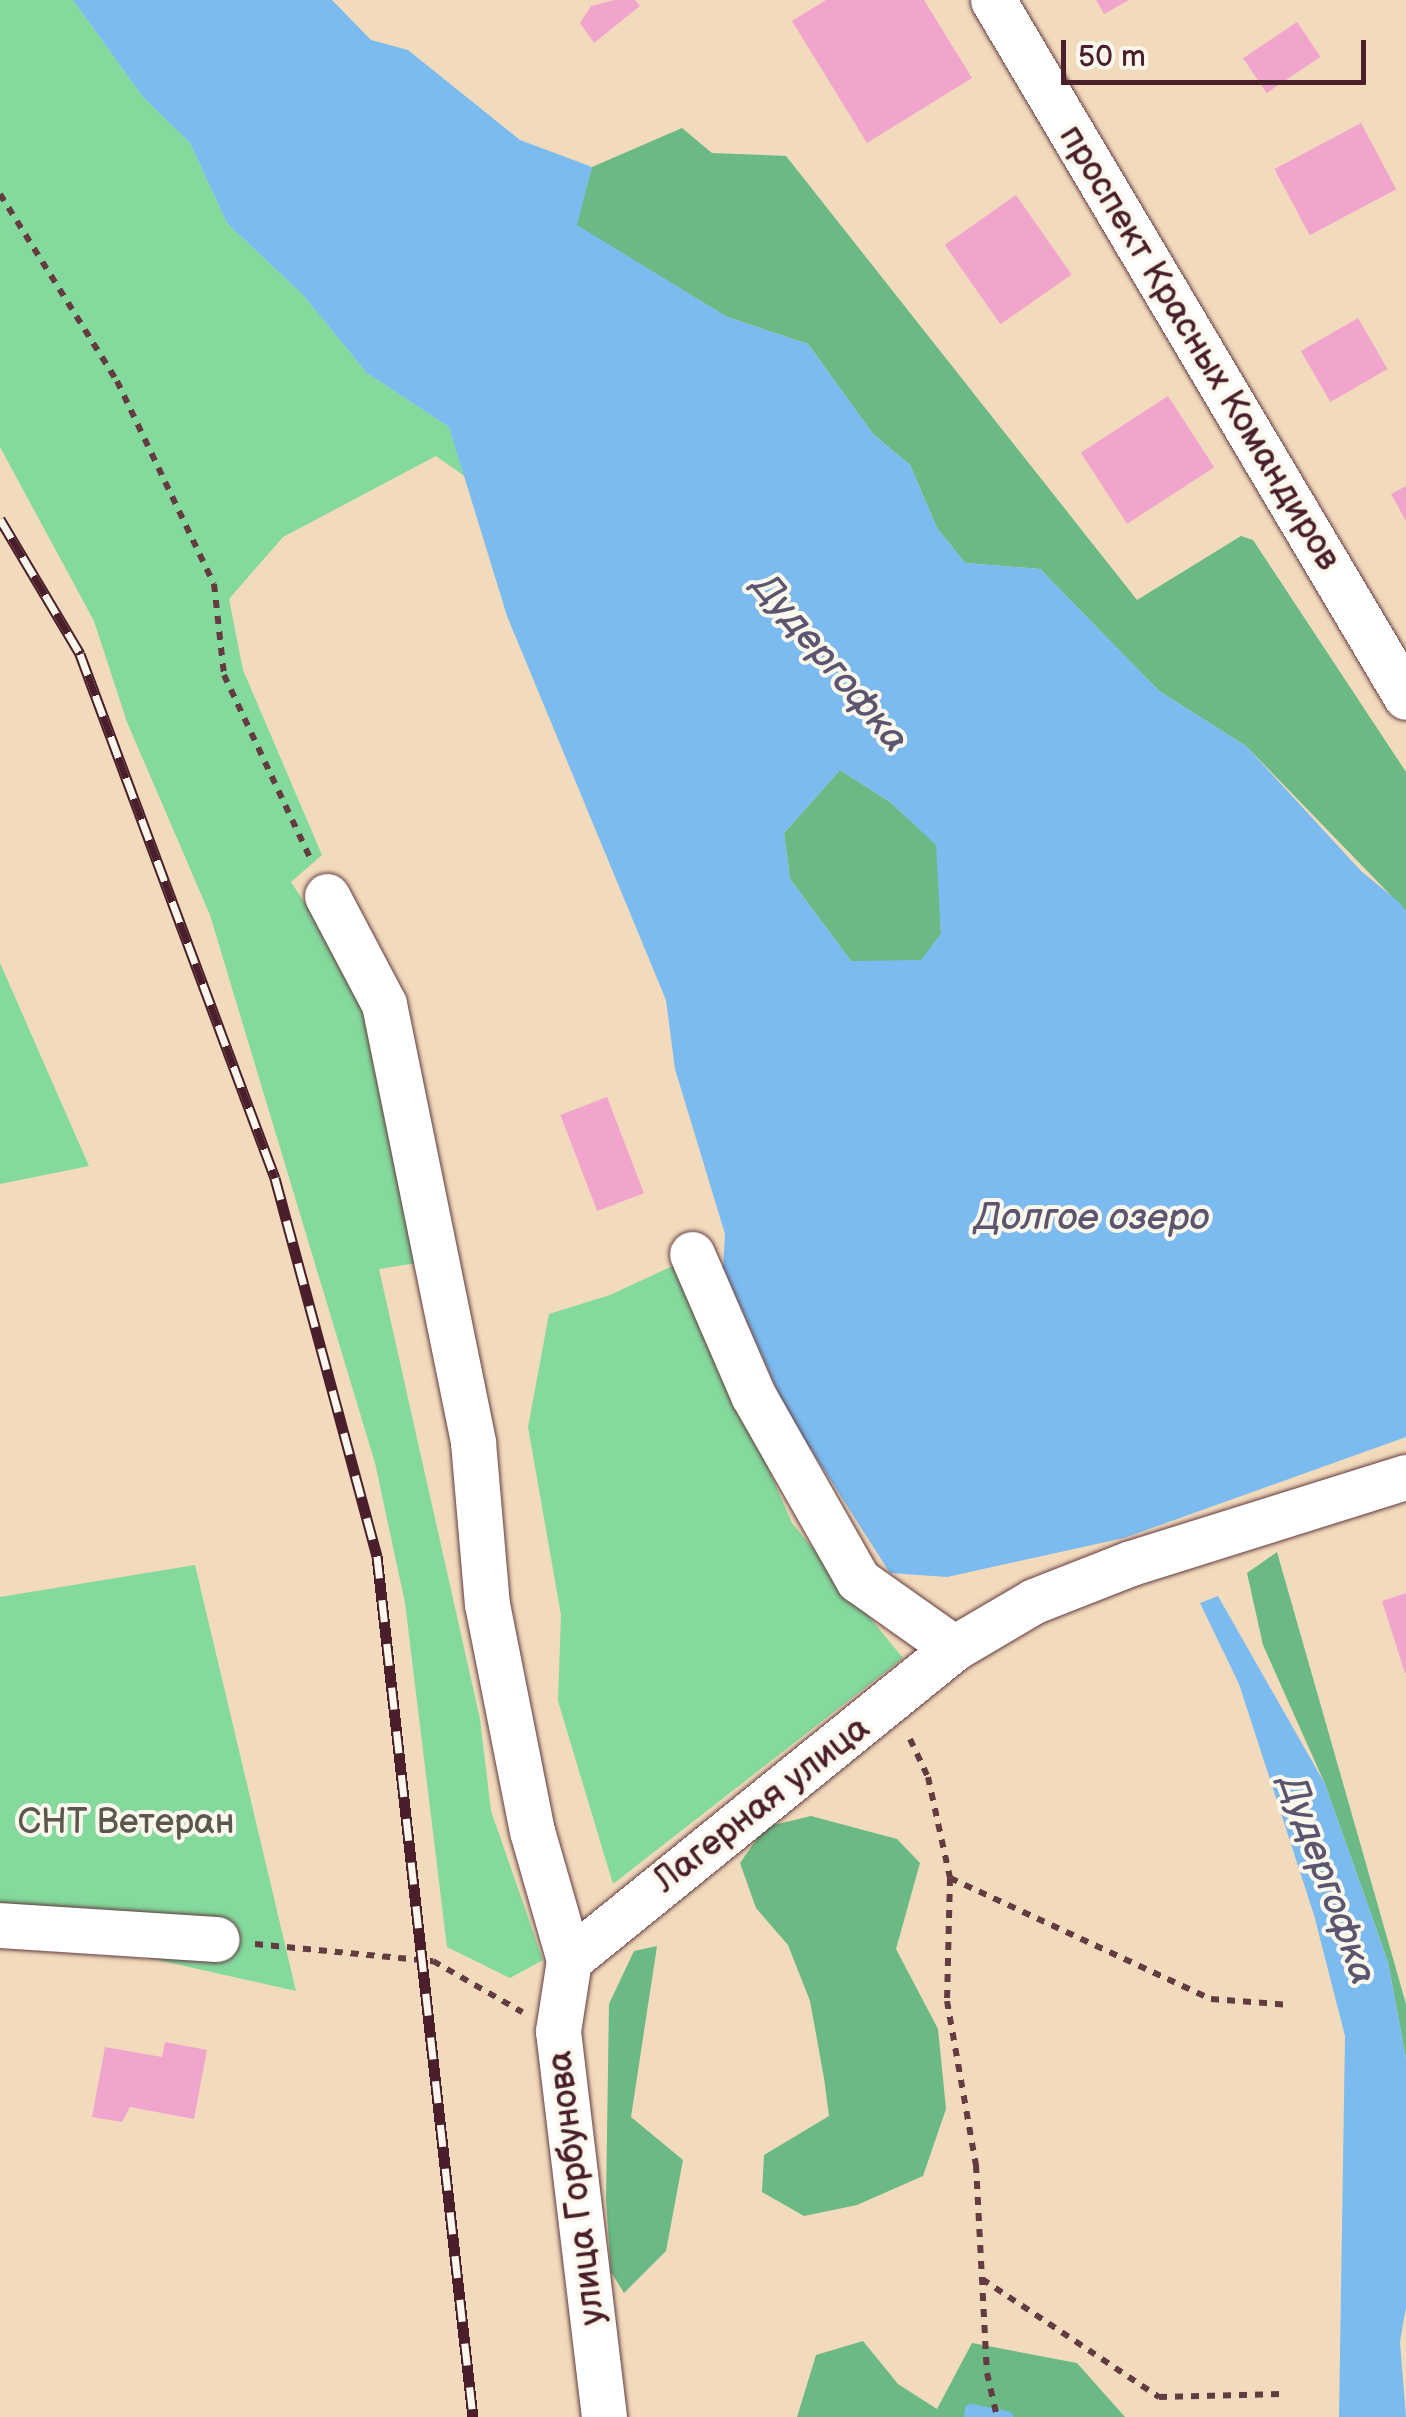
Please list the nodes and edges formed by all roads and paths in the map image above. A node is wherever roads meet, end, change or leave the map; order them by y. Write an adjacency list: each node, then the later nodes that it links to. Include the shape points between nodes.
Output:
1 (993, 0): 3 (street, проспект Красных Командиров)
2 (0, 194): 4 (path, via 116,381 214,584 224,674)
3 (1406, 697)
4 (328, 896): 12 (street, via 384,1004 473,1442 495,1642 532,1831)
5 (692, 1254): 7 (street, via 754,1395 858,1580)
6 (1406, 1477): 7 (street, Лагерная улица, via 1131,1563 1034,1601)
7 (954, 1648): 8 (street, Лагерная улица)
8 (892, 1702): 9 (path, via 928,1777); 12 (street, Лагерная улица)
9 (950, 1878): 13 (path, via 1211,1999); 15 (path, via 948,2001 976,2165)
10 (0, 1926): 11 (street)
11 (217, 1939): 14 (path, via 434,1960)
12 (569, 1960): 14 (street, улица Горбунова)
13 (1290, 2004)
14 (558, 2031): 18 (street, улица Горбунова)
15 (981, 2279): 16 (path, via 1160,2397); 17 (path)
16 (1281, 2394)
17 (997, 2416)
18 (604, 2417)

